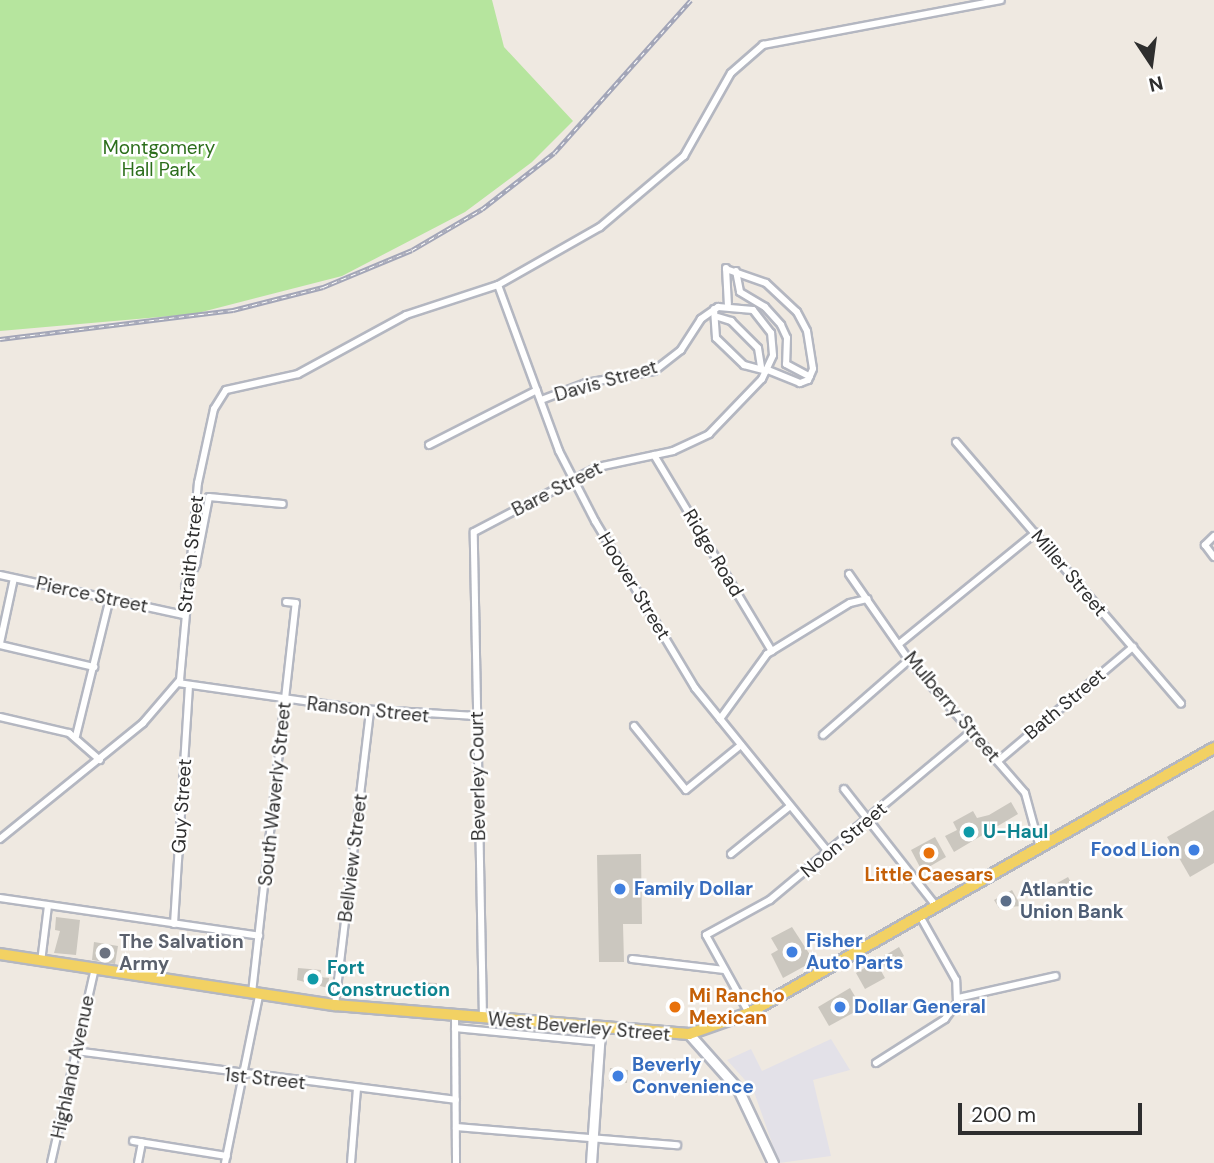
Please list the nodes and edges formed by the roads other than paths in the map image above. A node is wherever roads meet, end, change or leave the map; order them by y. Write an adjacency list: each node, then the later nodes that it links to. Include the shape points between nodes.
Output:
1 (1001, 0): 3 (street, via 930,18 786,38 757,49 732,72 692,146 666,174 600,227)
2 (736, 271): 4 (street, via 725,267); 8 (street, via 766,283 797,312 811,348); 8 (street, via 740,292 765,307 781,325 787,338 784,362)
3 (498, 285): 9 (street, Hoover Street); 23 (street, Straith Street, via 413,312 298,374 240,384 219,398 198,483)
4 (729, 304): 5 (street); 7 (street, Bare Street, via 753,310 769,327 774,347)
5 (714, 309): 6 (street); 10 (street, Davis Street, via 681,349 654,370 586,383)
6 (718, 317): 7 (street, via 731,321 758,348); 7 (street, via 716,338 744,365)
7 (765, 370): 8 (street, via 800,383); 13 (street, Bare Street, via 746,400 709,434)
8 (810, 377)
9 (537, 390): 10 (street, Hoover Street); 12 (street, Davis Street)
10 (541, 400): 14 (street, Hoover Street)
11 (956, 442): 17 (street, Miller Street)
12 (429, 445)
13 (654, 456): 14 (street, Bare Street, via 618,460); 31 (street, Ridge Road)
14 (572, 480): 16 (street, Bare Street); 41 (street, Hoover Street, via 691,682)
15 (283, 504): 23 (street, via 209,497 193,574)
16 (474, 532): 39 (street, Beverley Court)
17 (1035, 533): 29 (street); 30 (street, Miller Street)
18 (1214, 536): 19 (street, via 1206,542)
19 (1214, 557)
20 (849, 574): 25 (street, Mulberry Street)
21 (0, 575): 22 (street, Pierce Street)
22 (14, 578): 24 (street, Pierce Street); 28 (street)
23 (184, 587): 27 (street, Straith Street)
24 (110, 598): 27 (street, Pierce Street); 33 (street)
25 (869, 600): 29 (street, Mulberry Street); 31 (street, via 857,600)
26 (286, 602): 36 (street, South Waverly Street, via 296,603)
27 (184, 615): 34 (street, Straith Street, via 186,662)
28 (0, 644): 33 (street)
29 (899, 644): 32 (street, Mulberry Street)
30 (1132, 648): 37 (street, Miller Street); 49 (street, Bath Street)
31 (772, 651): 41 (street)
32 (909, 660): 43 (street, Mulberry Street); 44 (street)
33 (94, 667): 45 (street)
34 (178, 683): 35 (street, Ranson Street); 48 (street)
35 (189, 688): 36 (street, Ranson Street); 61 (street, Guy Street)
36 (286, 701): 38 (street, Ranson Street); 62 (street, South Waverly Street)
37 (1181, 704)
38 (370, 710): 39 (street, Ranson Street); 71 (street, Bellview Street)
39 (476, 716): 73 (street, Beverley Court)
40 (0, 718): 45 (street)
41 (720, 719): 46 (street, Hoover Street)
42 (634, 726): 46 (street, via 686,790)
43 (971, 732): 49 (street, Mulberry Street); 52 (street, Noon Street)
44 (823, 735)
45 (76, 736): 48 (street)
46 (741, 745): 51 (street, Hoover Street)
47 (1214, 748): 54 (main road, West Beverley Street)
48 (100, 760): 53 (street)
49 (998, 761): 54 (street, Mulberry Street, via 1028,798)
50 (844, 789): 52 (street)
51 (790, 806): 55 (street, Hoover Street); 56 (street)
52 (869, 820): 55 (street, Noon Street); 59 (street)
53 (0, 839)
54 (1040, 848): 59 (main road, West Beverley Street)
55 (829, 853): 66 (street, Noon Street, via 770,900 706,935)
56 (731, 854)
57 (0, 898): 58 (street)
58 (48, 905): 61 (street); 65 (street)
59 (937, 907): 60 (main road, West Beverley Street)
60 (920, 916): 70 (street, via 956,980); 72 (main road, West Beverley Street)
61 (174, 924): 62 (street)
62 (259, 936): 69 (street, South Waverly Street)
63 (0, 954): 65 (main road, West Beverley Street)
64 (632, 959): 66 (street)
65 (41, 962): 67 (main road, West Beverley Street)
66 (724, 970): 72 (street)
67 (94, 972): 69 (main road, West Beverley Street); 78 (street, Highland Avenue)
68 (1056, 976): 70 (street)
69 (255, 995): 71 (main road, West Beverley Street); 80 (street, South Waverly Street)
70 (958, 998): 79 (street, via 948,1017)
71 (335, 1005): 74 (main road, West Beverley Street)
72 (750, 1013): 76 (main road, West Beverley Street)
73 (483, 1020): 74 (main road, West Beverley Street); 75 (main road, West Beverley Street)
74 (455, 1023): 77 (street, West Beverley Street); 82 (street)
75 (600, 1031): 76 (main road, West Beverley Street); 77 (street)
76 (689, 1034): 94 (street, via 738,1089)
77 (601, 1042): 84 (street)
78 (75, 1051): 80 (street, 1st Street); 89 (street, Highland Avenue)
79 (876, 1063)
80 (242, 1077): 81 (street, 1st Street); 88 (street, South Waverly Street)
81 (357, 1088): 82 (street, 1st Street); 91 (street)
82 (456, 1100): 83 (street)
83 (456, 1127): 84 (street); 92 (street)
84 (593, 1140): 87 (street); 93 (street)
85 (133, 1141): 86 (street)
86 (142, 1142): 88 (street); 90 (street)
87 (677, 1145)
88 (226, 1159)
89 (51, 1163)
90 (138, 1163)
91 (351, 1163)
92 (456, 1163)
93 (591, 1163)
94 (773, 1163)

